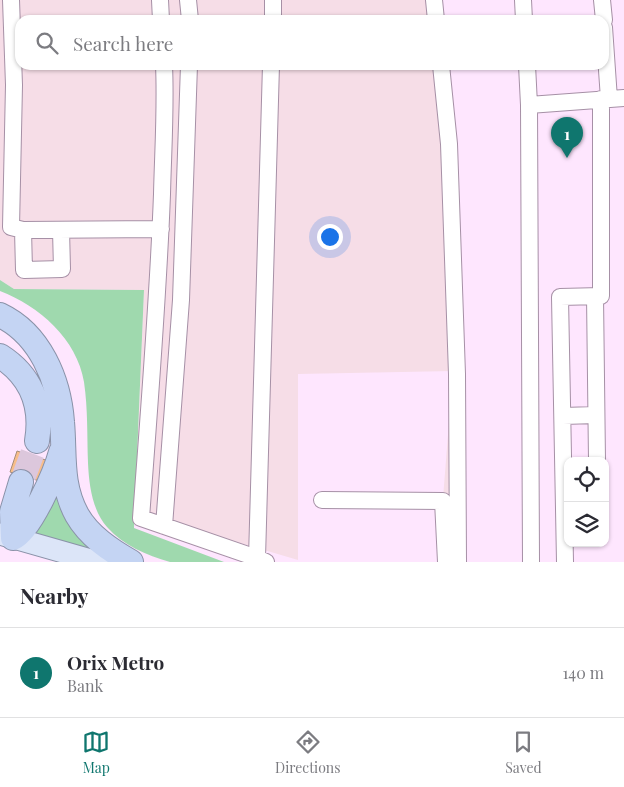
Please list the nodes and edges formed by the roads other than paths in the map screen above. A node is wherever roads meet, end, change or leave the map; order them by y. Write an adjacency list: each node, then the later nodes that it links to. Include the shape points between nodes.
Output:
1 (12, 0): 14 (street)
2 (160, 0): 8 (street)
3 (188, 0): 9 (street)
4 (273, 0): 10 (street)
5 (434, 0): 11 (street)
6 (523, 0): 12 (street)
7 (602, 0): 13 (street)
8 (161, 15)
9 (190, 15)
10 (272, 15)
11 (436, 15)
12 (524, 15)
13 (604, 15)
14 (15, 30)
15 (15, 45): 22 (street)
16 (164, 70): 27 (street)
17 (189, 70): 39 (street, via 181,300)
18 (271, 70): 42 (street)
19 (442, 70): 47 (street, via 449,144 458,374)
20 (527, 70): 24 (street)
21 (608, 70): 23 (street)
22 (7, 85): 25 (street, via 11,227)
23 (611, 99): 24 (street); 28 (street, via 601,296)
24 (529, 105): 48 (street)
25 (23, 230): 26 (street); 26 (street, via 24,270 62,269)
26 (61, 230): 27 (street)
27 (161, 230): 39 (street, via 141,518)
28 (595, 296): 31 (street); 32 (street, via 560,297)
29 (0, 315): 34 (highway, via 28,336 50,372 58,391)
30 (0, 356): 33 (highway, via 22,374 33,391 39,414)
31 (596, 415): 32 (street); 35 (street)
32 (562, 416): 38 (street)
33 (37, 440)
34 (62, 448): 40 (highway, via 55,471 36,509 21,532); 45 (highway, via 67,488 78,516 98,541)
35 (597, 457)
36 (0, 495): 40 (highway, via 23,479)
37 (322, 500): 46 (street, via 442,501)
38 (565, 502)
39 (164, 526): 42 (street)
40 (5, 543): 43 (main road); 44 (main road)
41 (566, 547): 49 (street)
42 (261, 560)
43 (45, 562)
44 (98, 562)
45 (131, 562)
46 (446, 562)
47 (458, 562)
48 (531, 562)
49 (565, 562)

